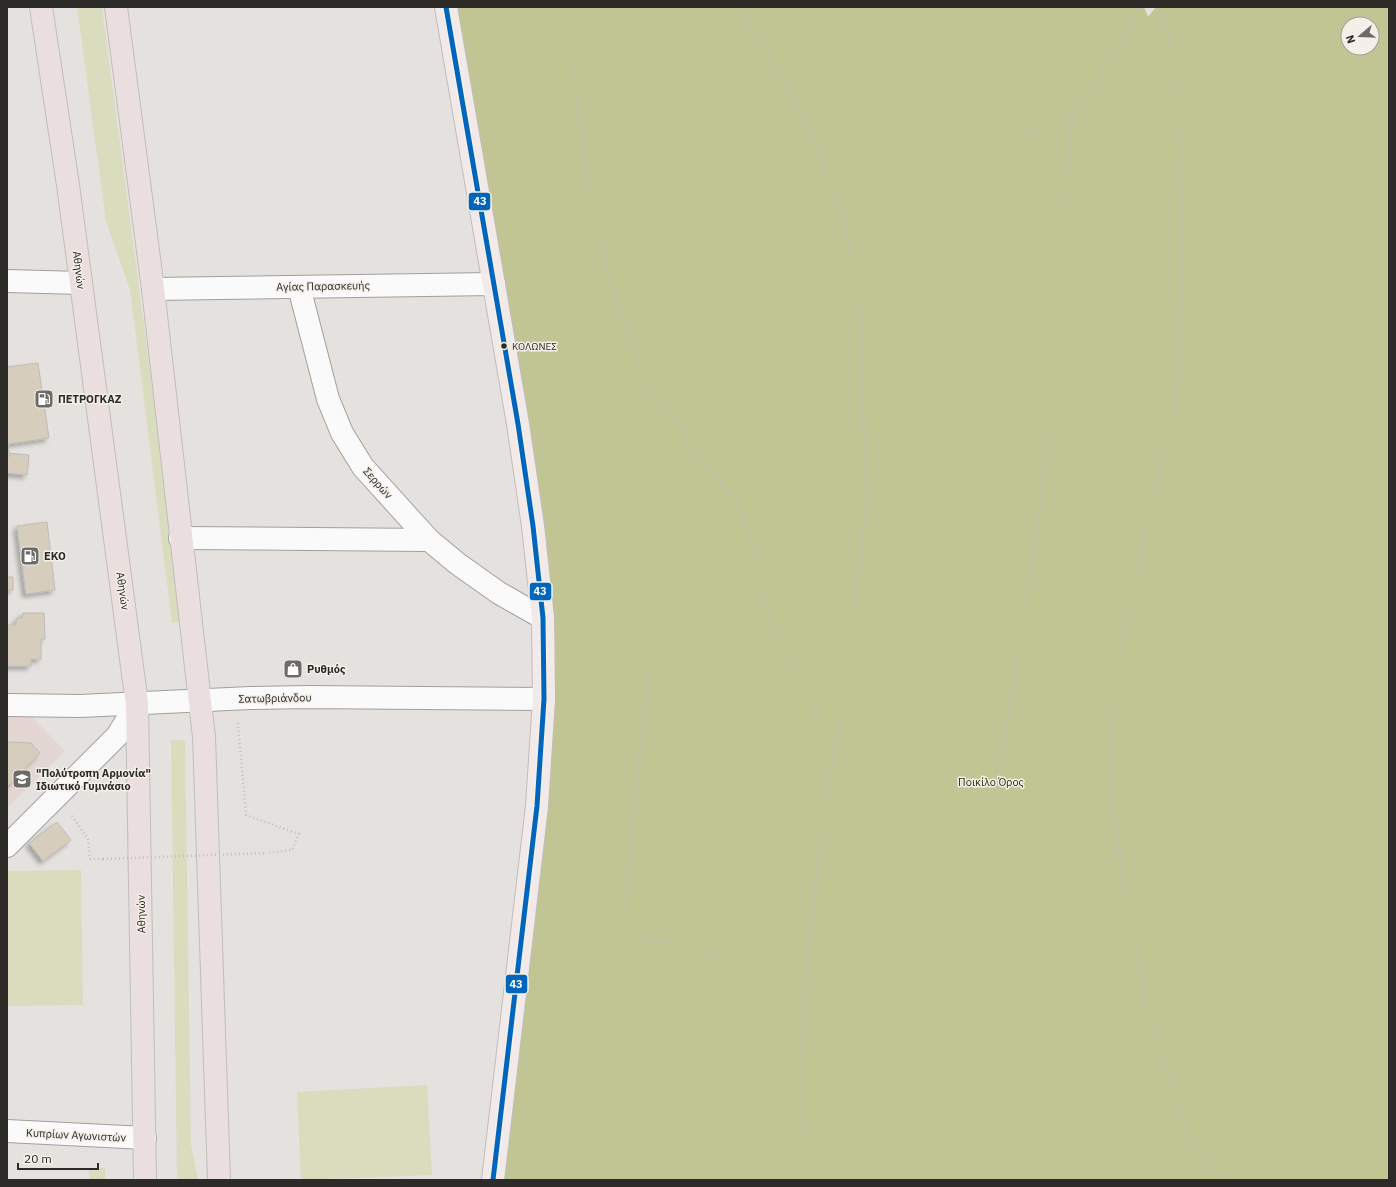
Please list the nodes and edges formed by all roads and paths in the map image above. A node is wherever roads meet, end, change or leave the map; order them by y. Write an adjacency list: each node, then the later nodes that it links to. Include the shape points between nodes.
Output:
1 (41, 7): 11 (highway, Αθηνών)
2 (116, 7): 14 (highway)
3 (446, 7): 12 (main road)
4 (567, 7): 15 (path, via 589,190 611,287 648,383)
5 (739, 7): 25 (path, via 786,85 813,139 843,219 861,308 867,502 839,733)
6 (1143, 7): 8 (path)
7 (1160, 7): 35 (path, via 1177,67 1182,200 1181,373 1109,695 1114,822 1143,993 1192,1144)
8 (1072, 120): 9 (path, via 1034,128); 26 (path, via 1038,516)
9 (1019, 139)
10 (7, 281): 11 (street)
11 (81, 283): 23 (highway, Αθηνών)
12 (494, 284): 13 (street, Αγίας Παρασκευής); 18 (main road, via 522,448)
13 (299, 287): 14 (street, Αγίας Παρασκευής); 17 (street, Σερρών, via 328,399 342,432 363,467)
14 (153, 289): 16 (highway)
15 (662, 402): 25 (path, via 739,507 757,556 769,626 806,685 821,726); 28 (path, via 652,632 622,932)
16 (180, 538): 17 (street); 21 (highway)
17 (429, 540): 18 (street, Σερρών, via 478,580)
18 (542, 618): 20 (main road)
19 (236, 698): 20 (street, Σατωβριάνδου); 21 (street, Σατωβριάνδου); 24 (path, bridge, via 246,815 299,834 292,850 90,859 88,839 73,817)
20 (544, 698): 33 (main road, via 537,806)
21 (201, 700): 23 (street, Σατωβριάνδου); 32 (highway, via 205,744)
22 (7, 704): 23 (street, Σατωβριάνδου)
23 (137, 704): 24 (street, via 117,736); 30 (highway, Αθηνών)
24 (54, 800): 27 (street)
25 (826, 800): 34 (path, via 806,963 800,1062)
26 (995, 806)
27 (7, 846)
28 (715, 957)
29 (7, 1131): 30 (street, Κυπρίων Αγωνιστών)
30 (145, 1138): 31 (highway, Αθηνών)
31 (145, 1180)
32 (219, 1180)
33 (493, 1180)
34 (807, 1180)
35 (1220, 1180)

